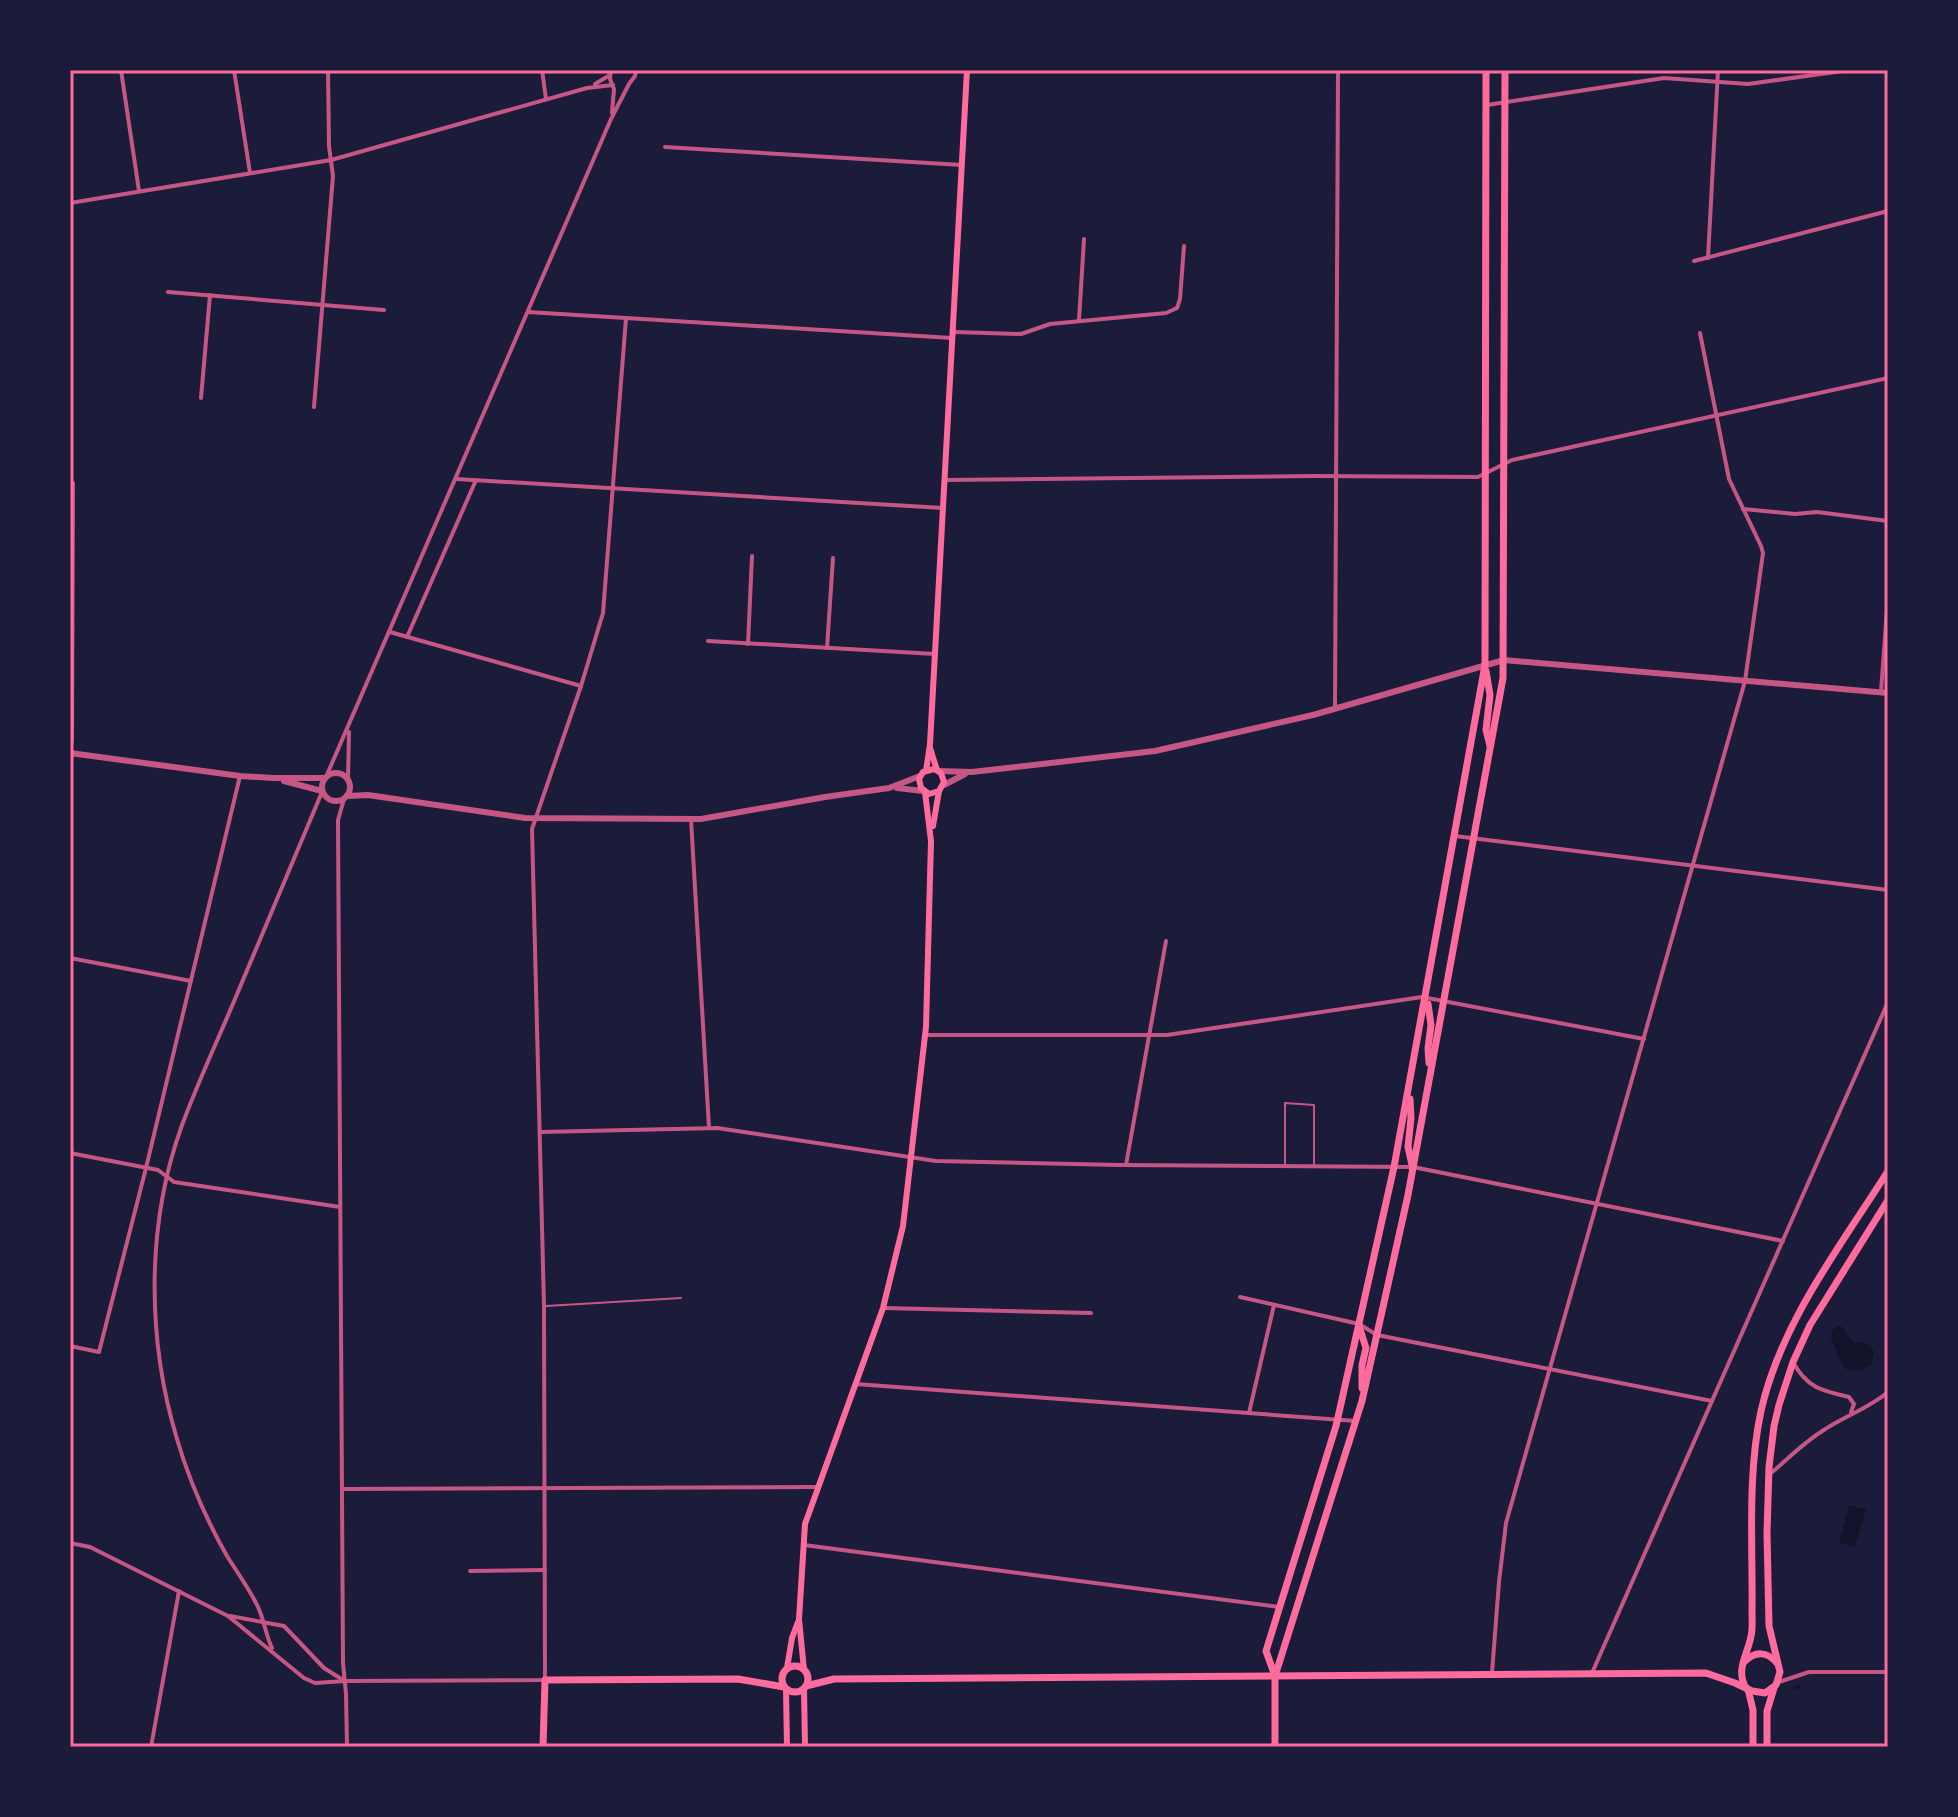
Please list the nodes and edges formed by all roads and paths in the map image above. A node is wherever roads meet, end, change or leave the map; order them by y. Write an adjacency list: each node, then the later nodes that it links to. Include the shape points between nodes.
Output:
1 (121, 70): 25 (street)
2 (234, 70): 24 (street)
3 (328, 70): 22 (street)
4 (542, 70): 17 (street)
5 (967, 70): 23 (main road)
6 (1338, 70): 47 (street)
7 (1486, 70): 19 (main road)
8 (1505, 70): 18 (main road)
9 (1718, 70): 13 (street)
10 (1850, 70): 13 (street, via 1748,84)
11 (638, 71): 14 (street)
12 (610, 72): 15 (street); 16 (street)
13 (1719, 82): 18 (street, via 1664,78); 30 (street)
14 (630, 83): 15 (street); 20 (street)
15 (613, 85): 16 (street); 20 (street)
16 (587, 88): 17 (street)
17 (546, 99): 22 (street)
18 (1505, 102): 19 (street); 45 (main road)
19 (1486, 105): 46 (main road)
20 (611, 119): 36 (street)
21 (665, 147): 23 (street)
22 (331, 160): 24 (street); 34 (street)
23 (962, 165): 40 (main road)
24 (250, 173): 25 (street)
25 (139, 191): 26 (street)
26 (70, 203)
27 (1888, 211): 30 (street)
28 (1084, 239): 38 (street)
29 (1184, 246): 38 (street, via 1177,308)
30 (1708, 258): 31 (street)
31 (1694, 261)
32 (168, 292): 33 (street)
33 (210, 295): 34 (street); 42 (street)
34 (323, 305): 35 (street); 43 (street)
35 (384, 310)
36 (528, 312): 37 (street); 48 (street)
37 (626, 318): 40 (street); 52 (street)
38 (1079, 320): 40 (street, via 1021,334)
39 (1700, 333): 44 (street)
40 (952, 335): 50 (main road)
41 (1888, 378): 44 (street)
42 (201, 398)
43 (314, 407)
44 (1716, 416): 45 (street); 54 (street, via 1729,479)
45 (1504, 464): 46 (street); 65 (main road)
46 (1486, 473): 47 (street); 66 (main road)
47 (1336, 476): 50 (street); 70 (street)
48 (456, 479): 49 (street); 59 (street)
49 (476, 480): 52 (street); 60 (street)
50 (944, 480): 53 (main road)
51 (73, 483): 74 (street)
52 (613, 488): 53 (street); 68 (street, via 603,613)
53 (943, 508): 64 (main road)
54 (1743, 509): 55 (street); 67 (street, via 1763,558)
55 (1888, 521)
56 (752, 556): 62 (street)
57 (833, 558): 63 (street)
58 (1887, 609): 69 (street)
59 (390, 632): 60 (street); 71 (street)
60 (407, 637): 68 (street)
61 (708, 641): 62 (street)
62 (748, 644): 63 (street)
63 (827, 648): 64 (street)
64 (935, 654): 72 (main road)
65 (1503, 660): 66 (street); 67 (street); 73 (main road)
66 (1485, 665): 70 (street); 73 (main road); 90 (main road)
67 (1745, 681): 69 (street); 93 (street)
68 (581, 686): 88 (street)
69 (1884, 693)
70 (1335, 709): 76 (street, via 1141,753)
71 (350, 726): 79 (street); 81 (street)
72 (930, 744): 75 (main road); 77 (main road)
73 (1490, 748): 91 (main road)
74 (70, 751): 78 (street)
75 (938, 771): 76 (street); 77 (main road); 83 (main road, via 944,778)
76 (972, 772): 83 (street)
77 (923, 773): 82 (street); 85 (main road, via 919,782)
78 (240, 776): 80 (street); 97 (street)
79 (326, 777): 80 (street); 81 (street, via 338,773); 84 (street)
80 (273, 778): 84 (street)
81 (348, 781): 86 (street); 87 (street)
82 (889, 788): 85 (street); 89 (street)
83 (941, 788): 85 (main road, via 932,794); 92 (main road)
84 (322, 791): 87 (street, via 333,801); 117 (street, via 181,1127)
85 (924, 791): 92 (main road)
86 (368, 795): 87 (street); 88 (street)
87 (345, 798): 120 (street, via 338,820)
88 (535, 818): 89 (street); 107 (street)
89 (691, 819): 106 (street)
90 (1455, 836): 91 (street); 98 (main road)
91 (1473, 839): 93 (street); 99 (main road)
92 (931, 841): 101 (main road)
93 (1693, 866): 94 (street); 103 (street)
94 (1888, 890)
95 (1166, 941): 102 (street)
96 (70, 958): 97 (street)
97 (191, 981): 115 (street)
98 (1426, 998): 99 (street); 102 (street); 104 (main road); 105 (main road)
99 (1444, 1001): 103 (street); 104 (main road)
100 (1888, 1002): 121 (street)
101 (926, 1035): 102 (street); 109 (main road)
102 (1149, 1035): 110 (street)
103 (1644, 1039): 119 (street)
104 (1431, 1072): 114 (main road)
105 (1409, 1090): 113 (main road); 114 (main road)
106 (709, 1128): 107 (street); 109 (street)
107 (541, 1132): 125 (street)
108 (70, 1153): 115 (street)
109 (911, 1157): 110 (street); 126 (main road, via 903,1226)
110 (1126, 1165): 111 (street)
111 (1285, 1166): 112 (street); 112 (lane, via 1285,1103 1314,1105)
112 (1314, 1166): 113 (street)
113 (1394, 1167): 114 (street); 128 (main road)
114 (1413, 1167): 119 (street); 129 (main road)
115 (146, 1168): 117 (street); 130 (street, via 99,1352)
116 (1888, 1171): 155 (main road, via 1795,1320 1769,1381 1755,1461 1752,1631)
117 (168, 1177): 120 (street); 153 (street, via 158,1231 155,1295 166,1400 199,1501)
118 (1888, 1200): 131 (main road, via 1821,1305)
119 (1597, 1204): 121 (street); 132 (street)
120 (340, 1207): 143 (street)
121 (1783, 1241): 136 (street)
122 (1240, 1297): 124 (street)
123 (681, 1298): 125 (lane)
124 (1274, 1305): 128 (street); 137 (street)
125 (544, 1306): 144 (street)
126 (883, 1308): 127 (street); 133 (main road)
127 (1091, 1313)
128 (1359, 1324): 129 (street); 135 (main road, via 1366,1348); 139 (main road)
129 (1377, 1335): 132 (street); 135 (main road)
130 (70, 1346)
131 (1793, 1362): 138 (street, via 1815,1387 1849,1397 1854,1404); 141 (main road, via 1774,1426)
132 (1550, 1369): 136 (street); 161 (street, via 1506,1523)
133 (856, 1384): 137 (street); 142 (main road)
134 (1888, 1392): 138 (street)
135 (1362, 1401): 140 (main road)
136 (1712, 1401): 160 (street)
137 (1249, 1413): 139 (street)
138 (1850, 1414): 141 (street, via 1811,1438)
139 (1337, 1420): 140 (street); 150 (main road)
140 (1356, 1421): 162 (main road)
141 (1769, 1475): 156 (main road, via 1769,1626)
142 (818, 1487): 144 (street); 146 (main road)
143 (342, 1489): 144 (street); 164 (street)
144 (545, 1489): 147 (street)
145 (70, 1543): 149 (street, via 90,1547)
146 (804, 1545): 150 (street); 152 (main road)
147 (545, 1570): 148 (street); 163 (street)
148 (470, 1571)
149 (179, 1591): 151 (street); 169 (street)
150 (1279, 1607): 162 (main road, via 1266,1651)
151 (228, 1616): 153 (street); 154 (street)
152 (799, 1619): 157 (main road); 158 (main road)
153 (263, 1621): 154 (street); 164 (street, via 284,1626 324,1668)
154 (276, 1654): 164 (street, via 311,1682)
155 (1744, 1662): 156 (main road, via 1762,1654); 168 (main road, via 1740,1675)
156 (1778, 1665): 165 (main road)
157 (787, 1668): 158 (main road); 167 (main road)
158 (804, 1670): 166 (main road)
159 (1888, 1672): 165 (street, via 1809,1672)
160 (1591, 1674): 161 (main road); 168 (main road, via 1706,1673)
161 (1492, 1675): 162 (main road)
162 (1275, 1676): 166 (main road, via 834,1679); 174 (main road)
163 (545, 1680): 164 (street); 167 (main road, via 738,1679); 171 (main road)
164 (345, 1681): 170 (street)
165 (1776, 1685): 168 (main road, via 1765,1693); 176 (main road, via 1767,1711)
166 (805, 1687): 167 (main road, via 794,1692); 173 (main road)
167 (785, 1688): 172 (main road)
168 (1747, 1688): 175 (main road)
169 (151, 1747)
170 (347, 1747)
171 (543, 1747)
172 (787, 1747)
173 (805, 1747)
174 (1275, 1747)
175 (1753, 1747)
176 (1767, 1747)

